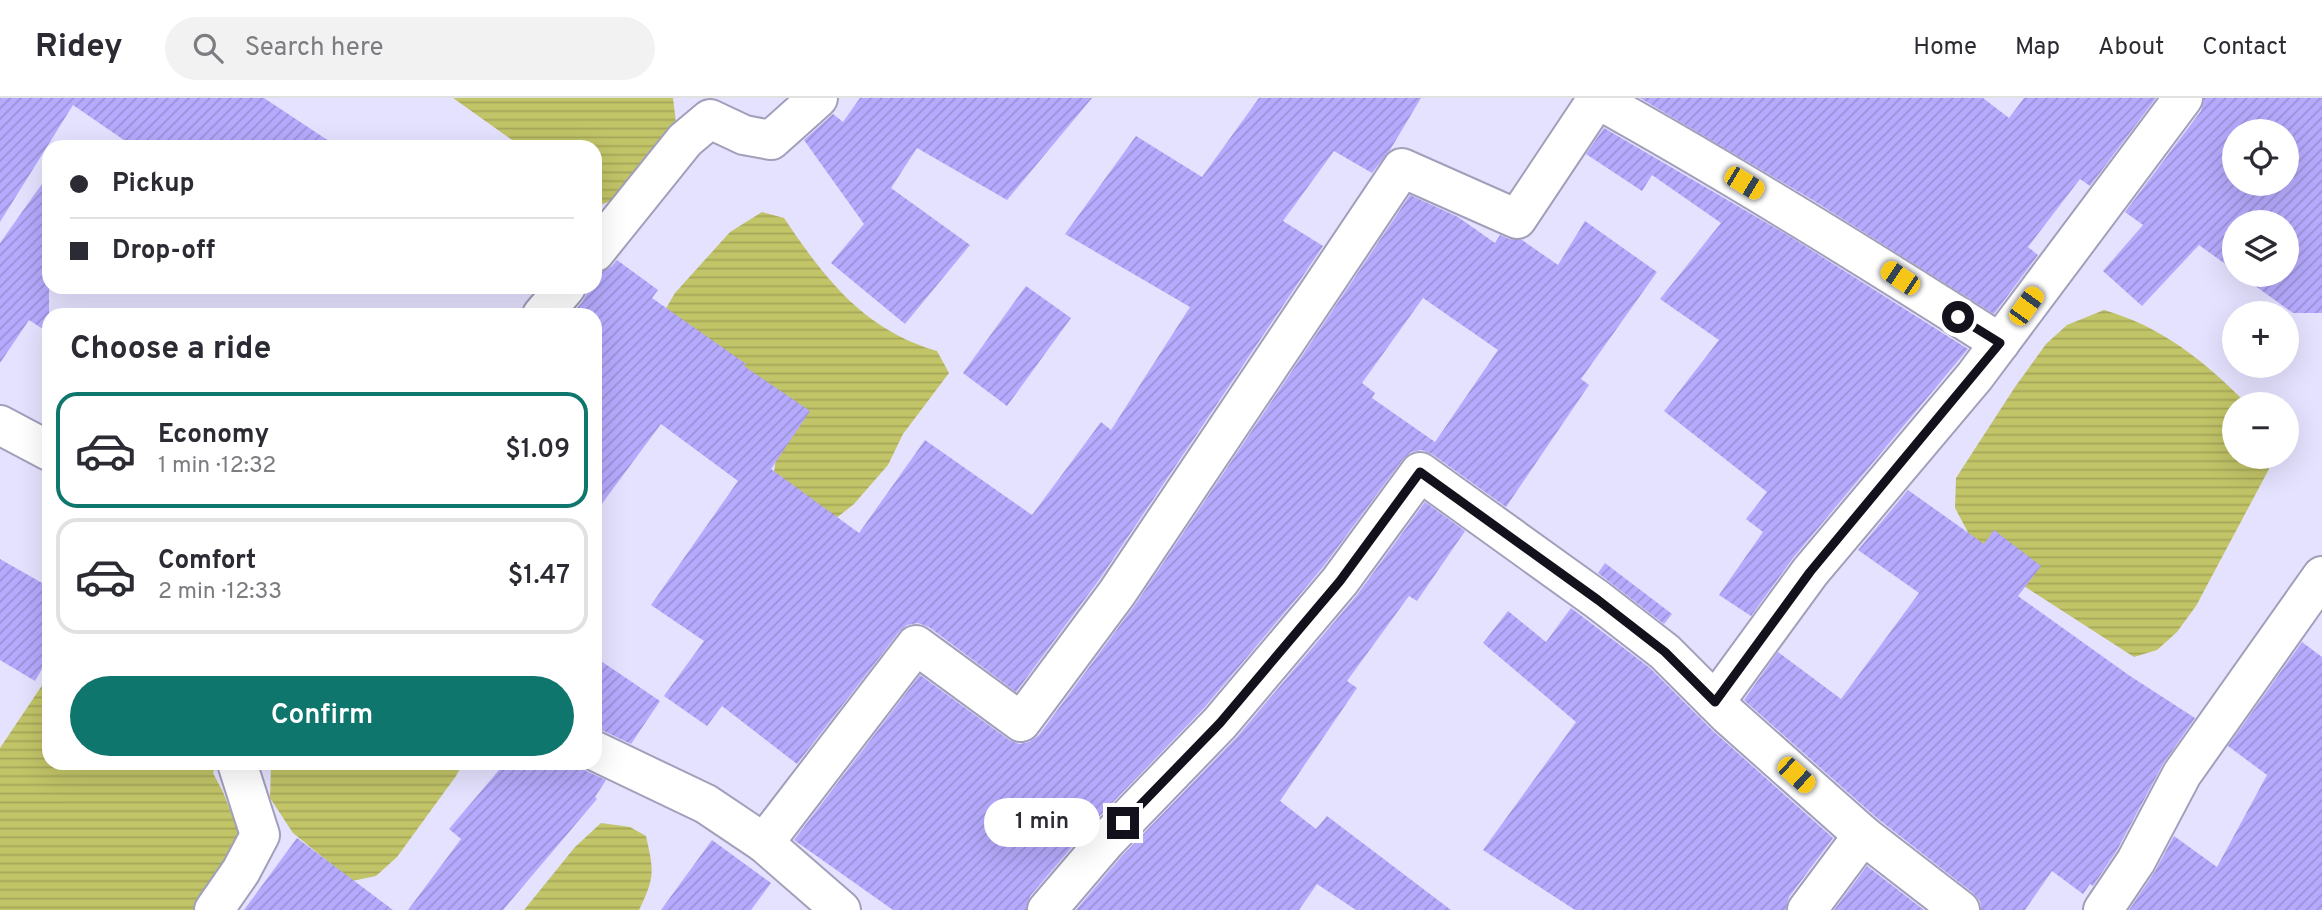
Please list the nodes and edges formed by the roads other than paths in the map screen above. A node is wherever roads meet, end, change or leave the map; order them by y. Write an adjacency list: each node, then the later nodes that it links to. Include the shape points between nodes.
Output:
1 (818, 98): 3 (street, via 771,140 744,135 710,119 685,140)
2 (2183, 98): 6 (street)
3 (602, 243)
4 (560, 294): 5 (street)
5 (548, 308)
6 (2000, 343): 10 (street, via 1810,572); 14 (street, via 1744,183 1597,99 1517,219 1402,168 1117,593 1021,722 916,645)
7 (0, 425): 8 (street)
8 (42, 447)
9 (2322, 576): 20 (street, via 2182,774 2136,861)
10 (1715, 702): 13 (street); 17 (street, via 1665,652 1420,472 1340,581 1220,723 1106,841)
11 (602, 754): 14 (street, via 706,804)
12 (239, 770): 15 (street, via 260,835)
13 (1863, 835): 18 (street); 19 (street)
14 (764, 843): 16 (street)
15 (214, 910)
16 (841, 910)
17 (1047, 910)
18 (1807, 910)
19 (1960, 910)
20 (2103, 910)

